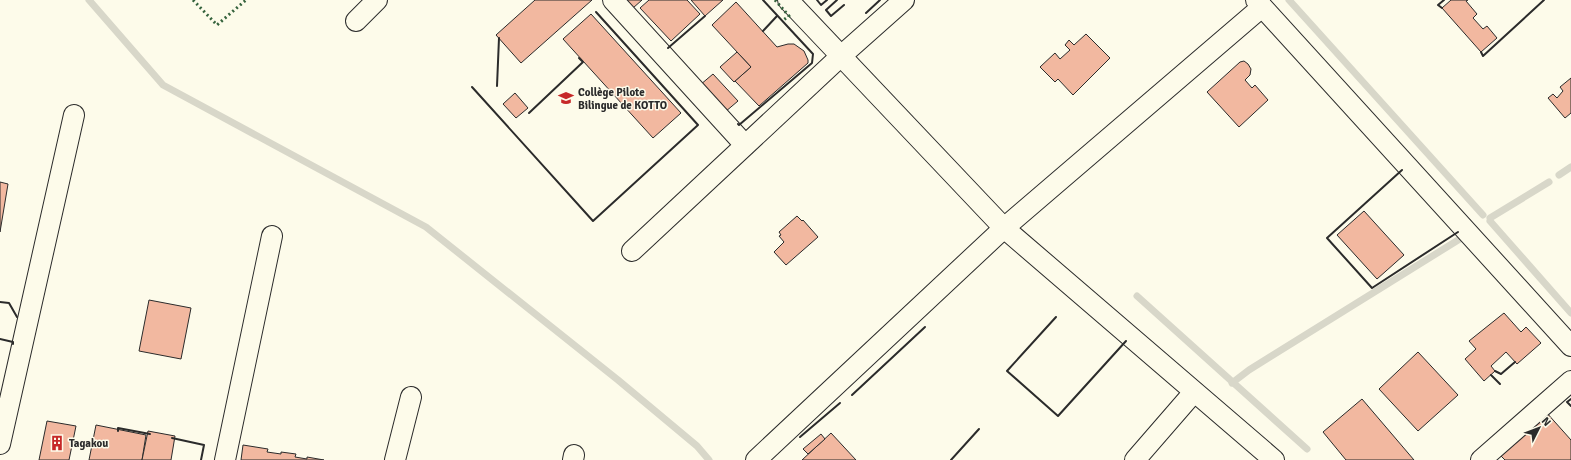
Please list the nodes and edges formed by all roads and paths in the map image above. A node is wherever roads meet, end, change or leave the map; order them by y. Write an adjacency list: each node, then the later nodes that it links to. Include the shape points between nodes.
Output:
1 (377, 0): 6 (street)
2 (613, 0): 9 (street)
3 (788, 0): 7 (street)
4 (904, 0): 7 (street)
5 (1259, 3): 10 (street); 13 (street)
6 (356, 21)
7 (841, 56): 9 (street); 10 (street)
8 (74, 115): 17 (street)
9 (745, 145): 12 (street)
10 (1004, 228): 15 (street); 20 (street)
11 (272, 236): 18 (street)
12 (632, 251)
13 (1571, 346)
14 (1571, 381): 23 (street)
15 (1194, 392): 21 (street); 22 (street)
16 (411, 397): 19 (street)
17 (0, 444)
18 (225, 460)
19 (395, 460)
20 (756, 460)
21 (1135, 460)
22 (1274, 460)
23 (1481, 460)

